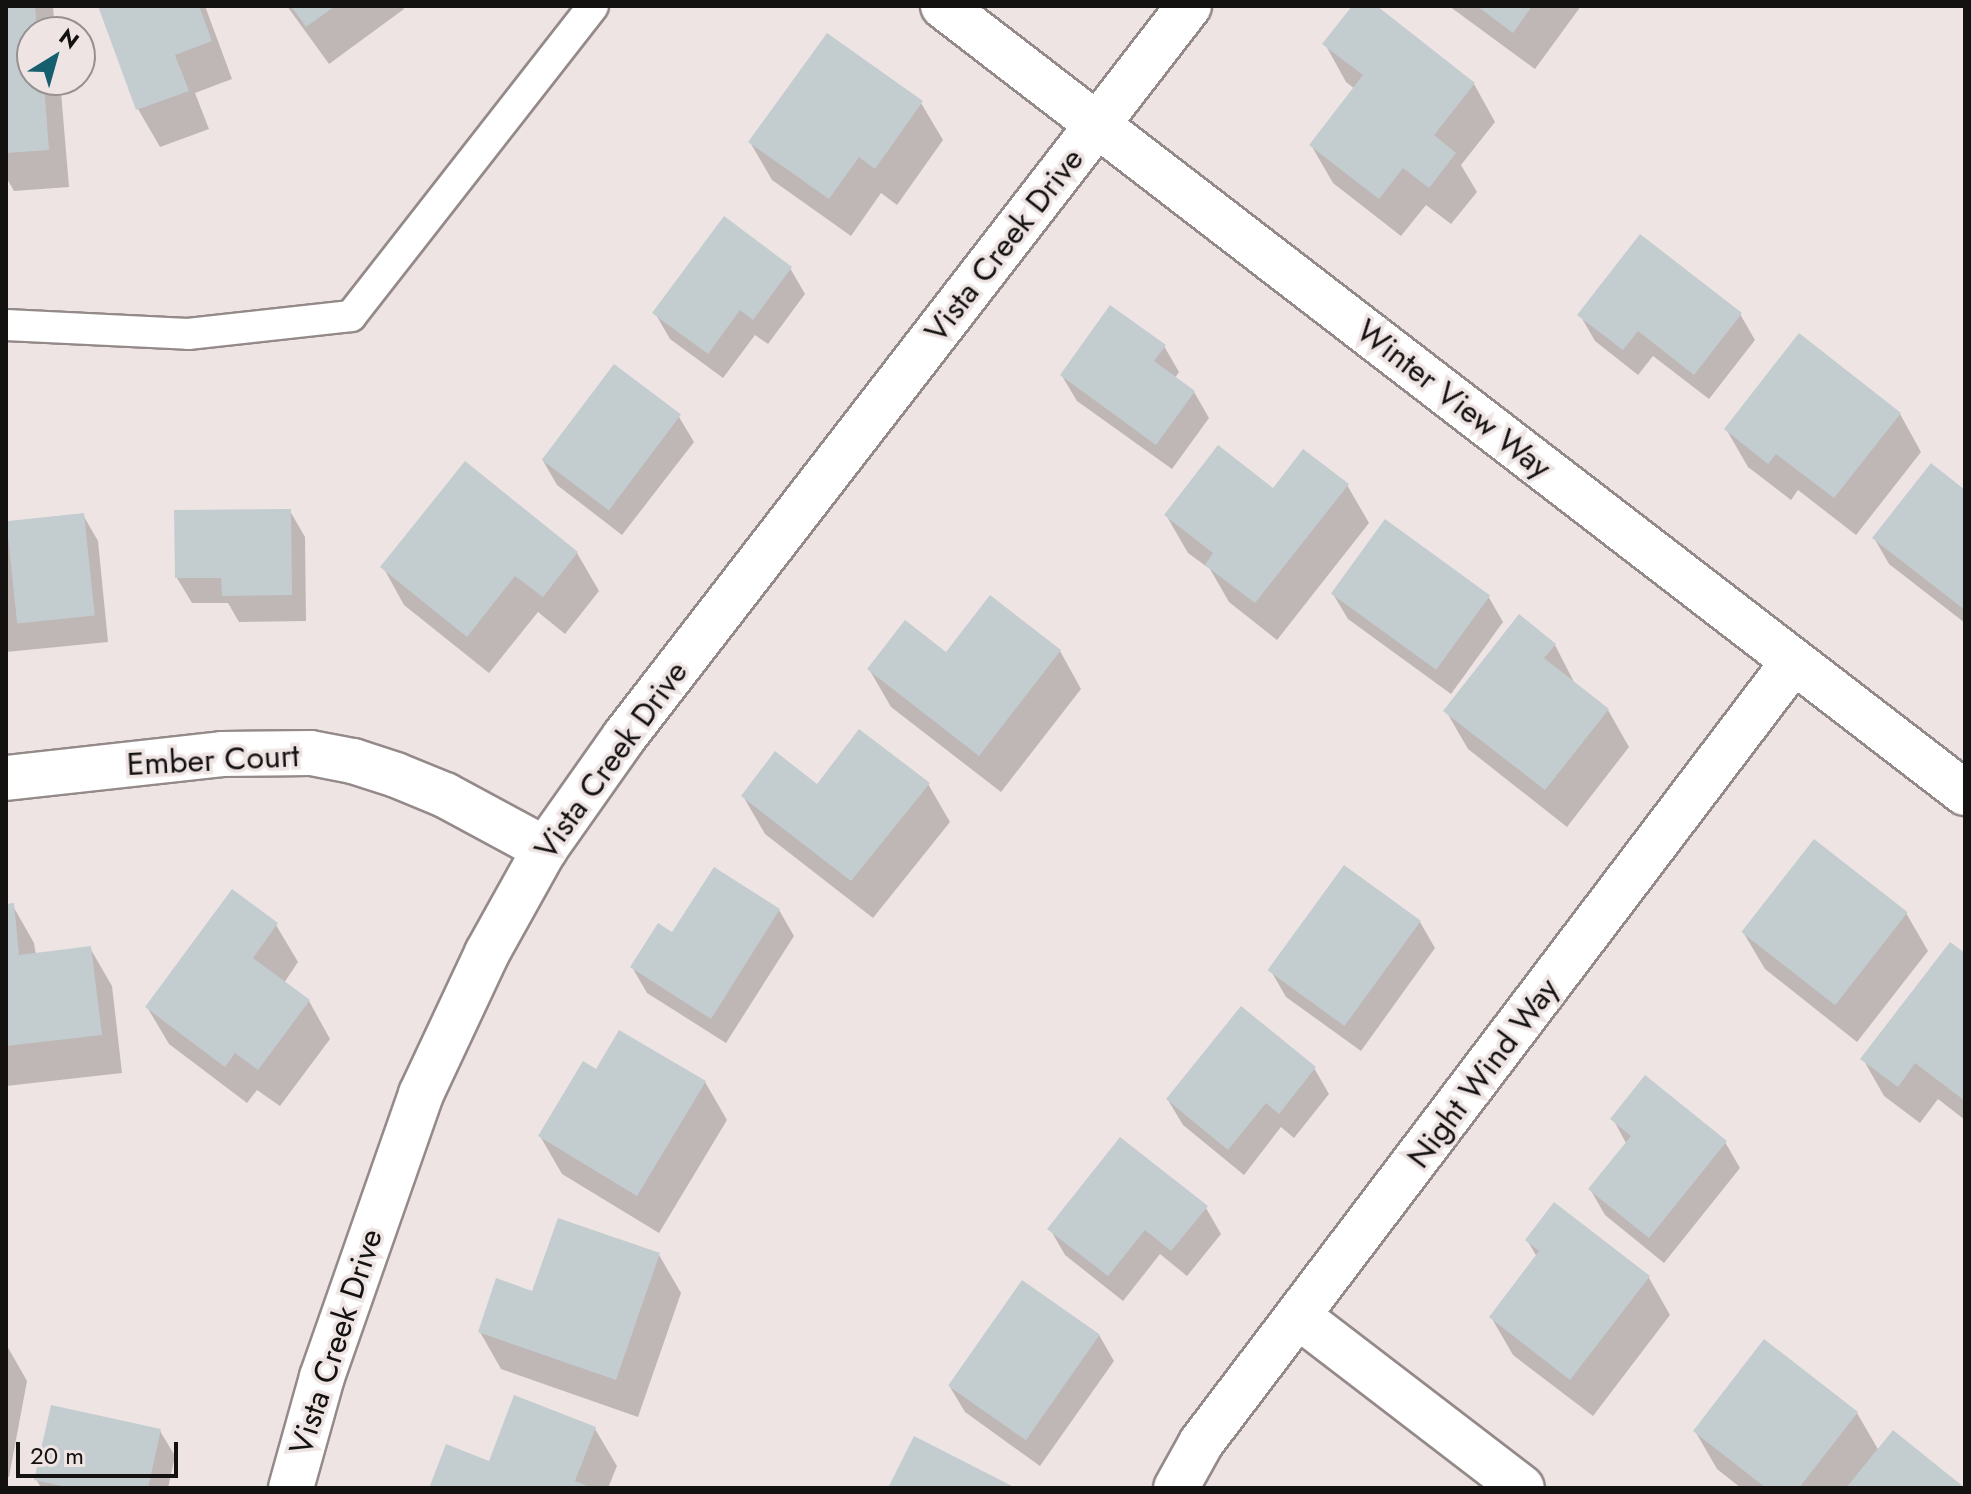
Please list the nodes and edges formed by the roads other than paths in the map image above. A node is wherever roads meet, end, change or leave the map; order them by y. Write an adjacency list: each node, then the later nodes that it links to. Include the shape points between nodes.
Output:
1 (593, 6): 5 (lane, via 351,316 188,334)
2 (943, 6): 4 (street, Winter View Way)
3 (1189, 6): 4 (street, Vista Creek Drive)
4 (1097, 124): 6 (street, Winter View Way); 9 (street, Vista Creek Drive, via 624,737)
5 (6, 325)
6 (1794, 661): 8 (street, Winter View Way); 10 (street, Night Wind Way)
7 (6, 778): 9 (street, Ember Court, via 222,754 311,753 353,761 421,785)
8 (1965, 793)
9 (545, 849): 11 (street, Vista Creek Drive, via 487,953 421,1094 331,1348)
10 (1298, 1316): 12 (street, Night Wind Way, via 1201,1443); 13 (street)
11 (291, 1488)
12 (1176, 1488)
13 (1522, 1488)

